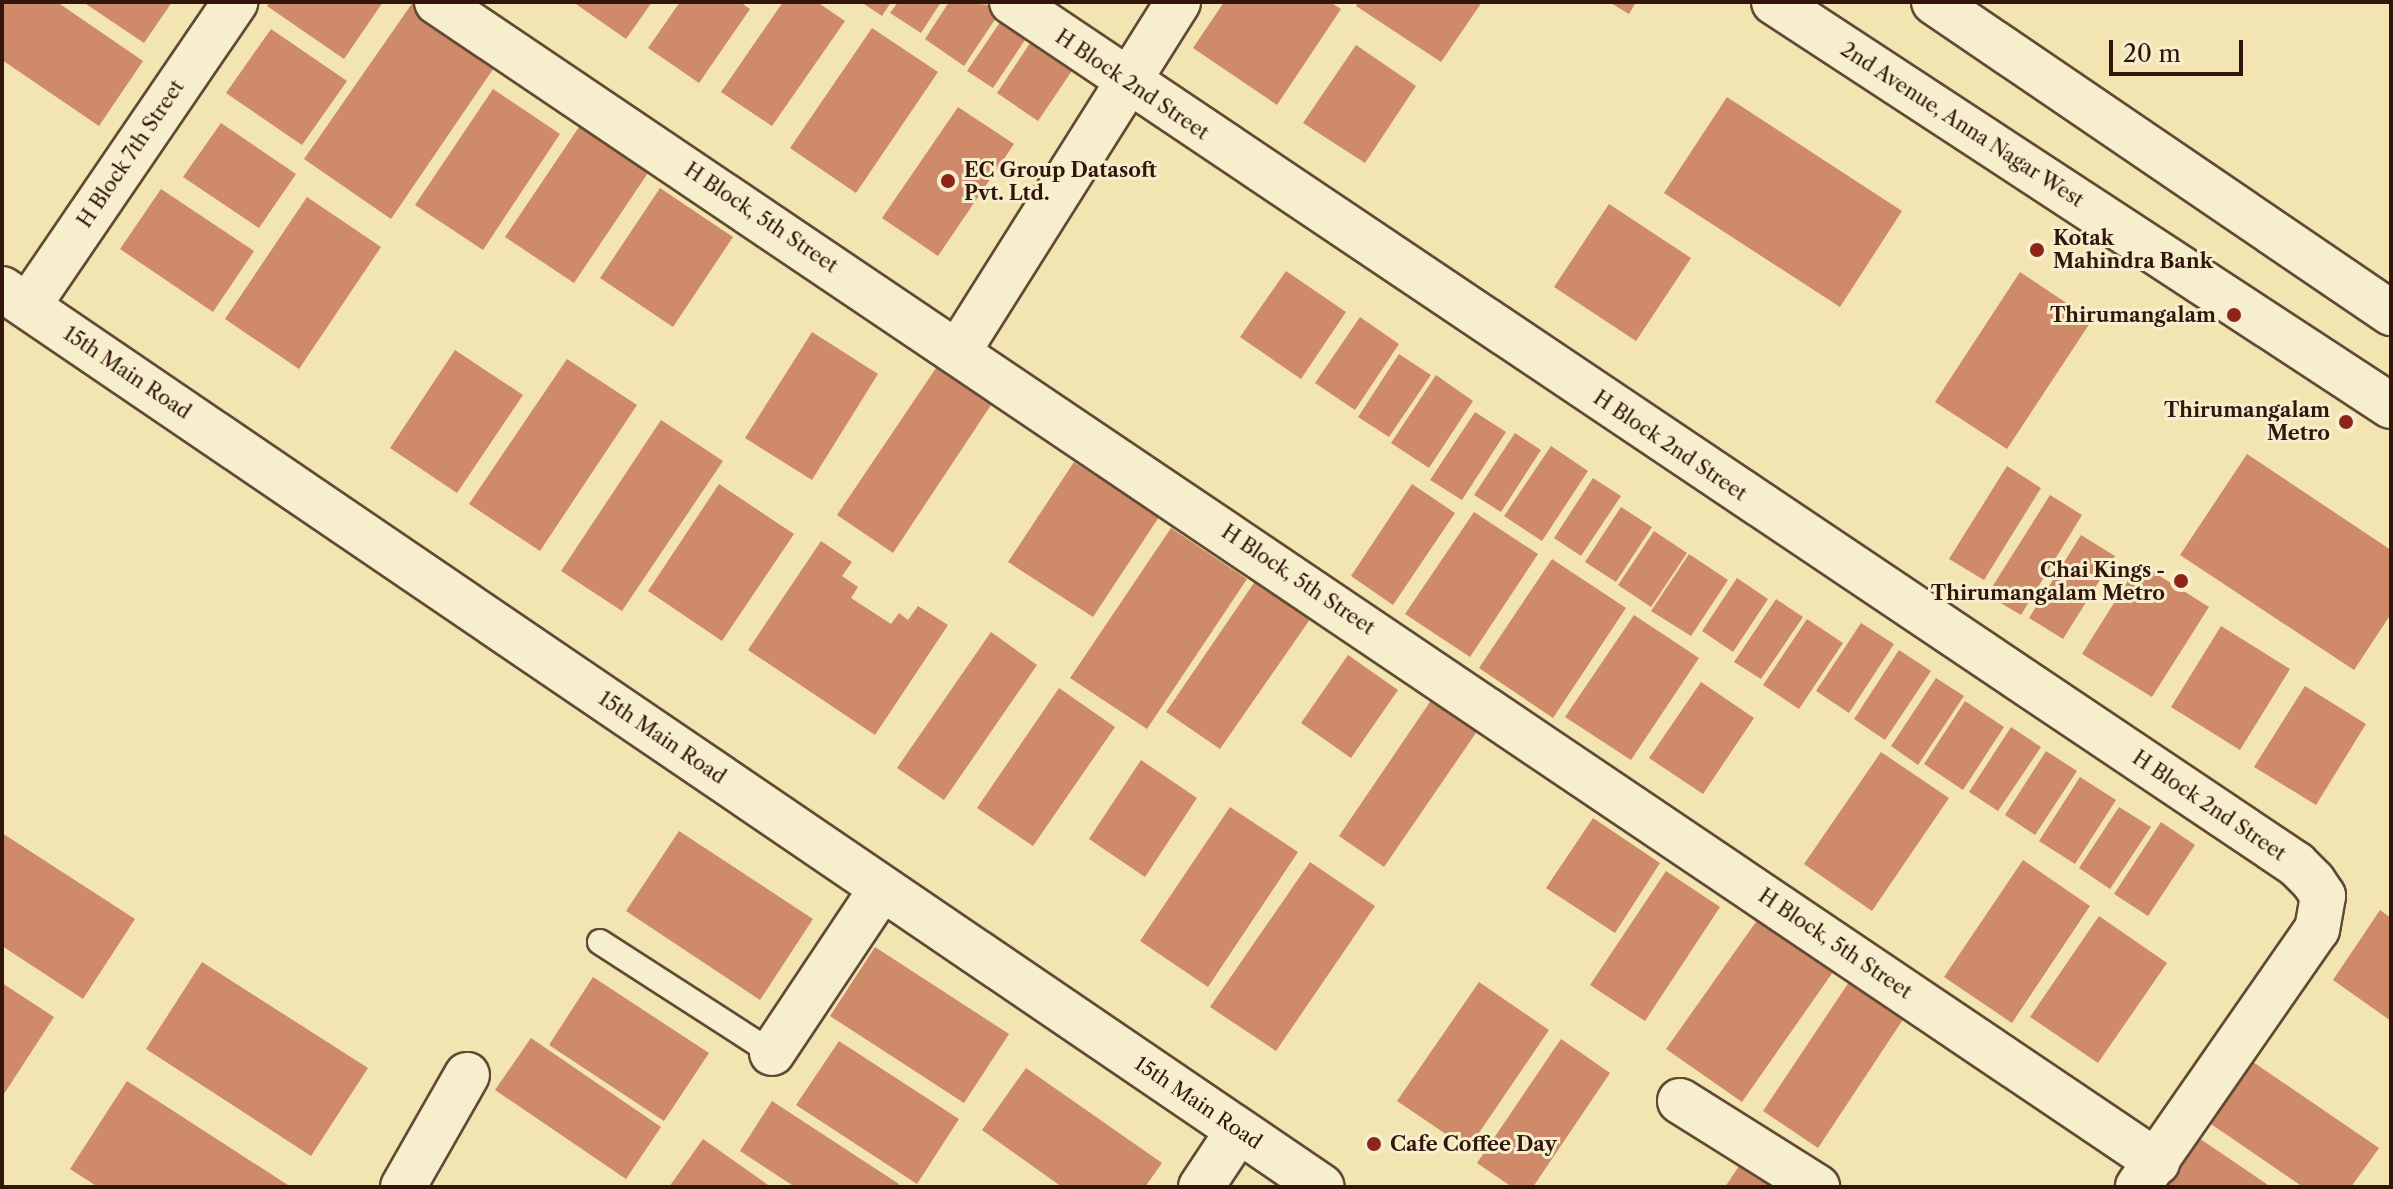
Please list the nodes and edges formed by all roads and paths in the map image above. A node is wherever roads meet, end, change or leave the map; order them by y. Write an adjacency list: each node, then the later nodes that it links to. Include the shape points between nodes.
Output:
1 (235, 2): 8 (street, H Block 7th Street)
2 (437, 2): 10 (street, H Block, 5th Street)
3 (1012, 2): 7 (street, H Block 2nd Street)
4 (1178, 2): 7 (street)
5 (1774, 2): 11 (street, 2nd Avenue, Anna Nagar West)
6 (1934, 2): 9 (street)
7 (1127, 83): 10 (street); 18 (street, H Block 2nd Street, via 2296,864 2323,896 2317,929)
8 (15, 298): 12 (street, 15th Main Road)
9 (2391, 313)
10 (959, 350): 18 (street, H Block, 5th Street)
11 (2391, 406)
12 (882, 888): 14 (street); 17 (street, 15th Main Road)
13 (600, 942): 14 (lane)
14 (772, 1053)
15 (467, 1075): 19 (street)
16 (1680, 1101): 22 (street)
17 (1238, 1131): 20 (street); 21 (street, 15th Main Road)
18 (2147, 1174)
19 (403, 1187)
20 (1201, 1187)
21 (1322, 1187)
22 (1817, 1187)

